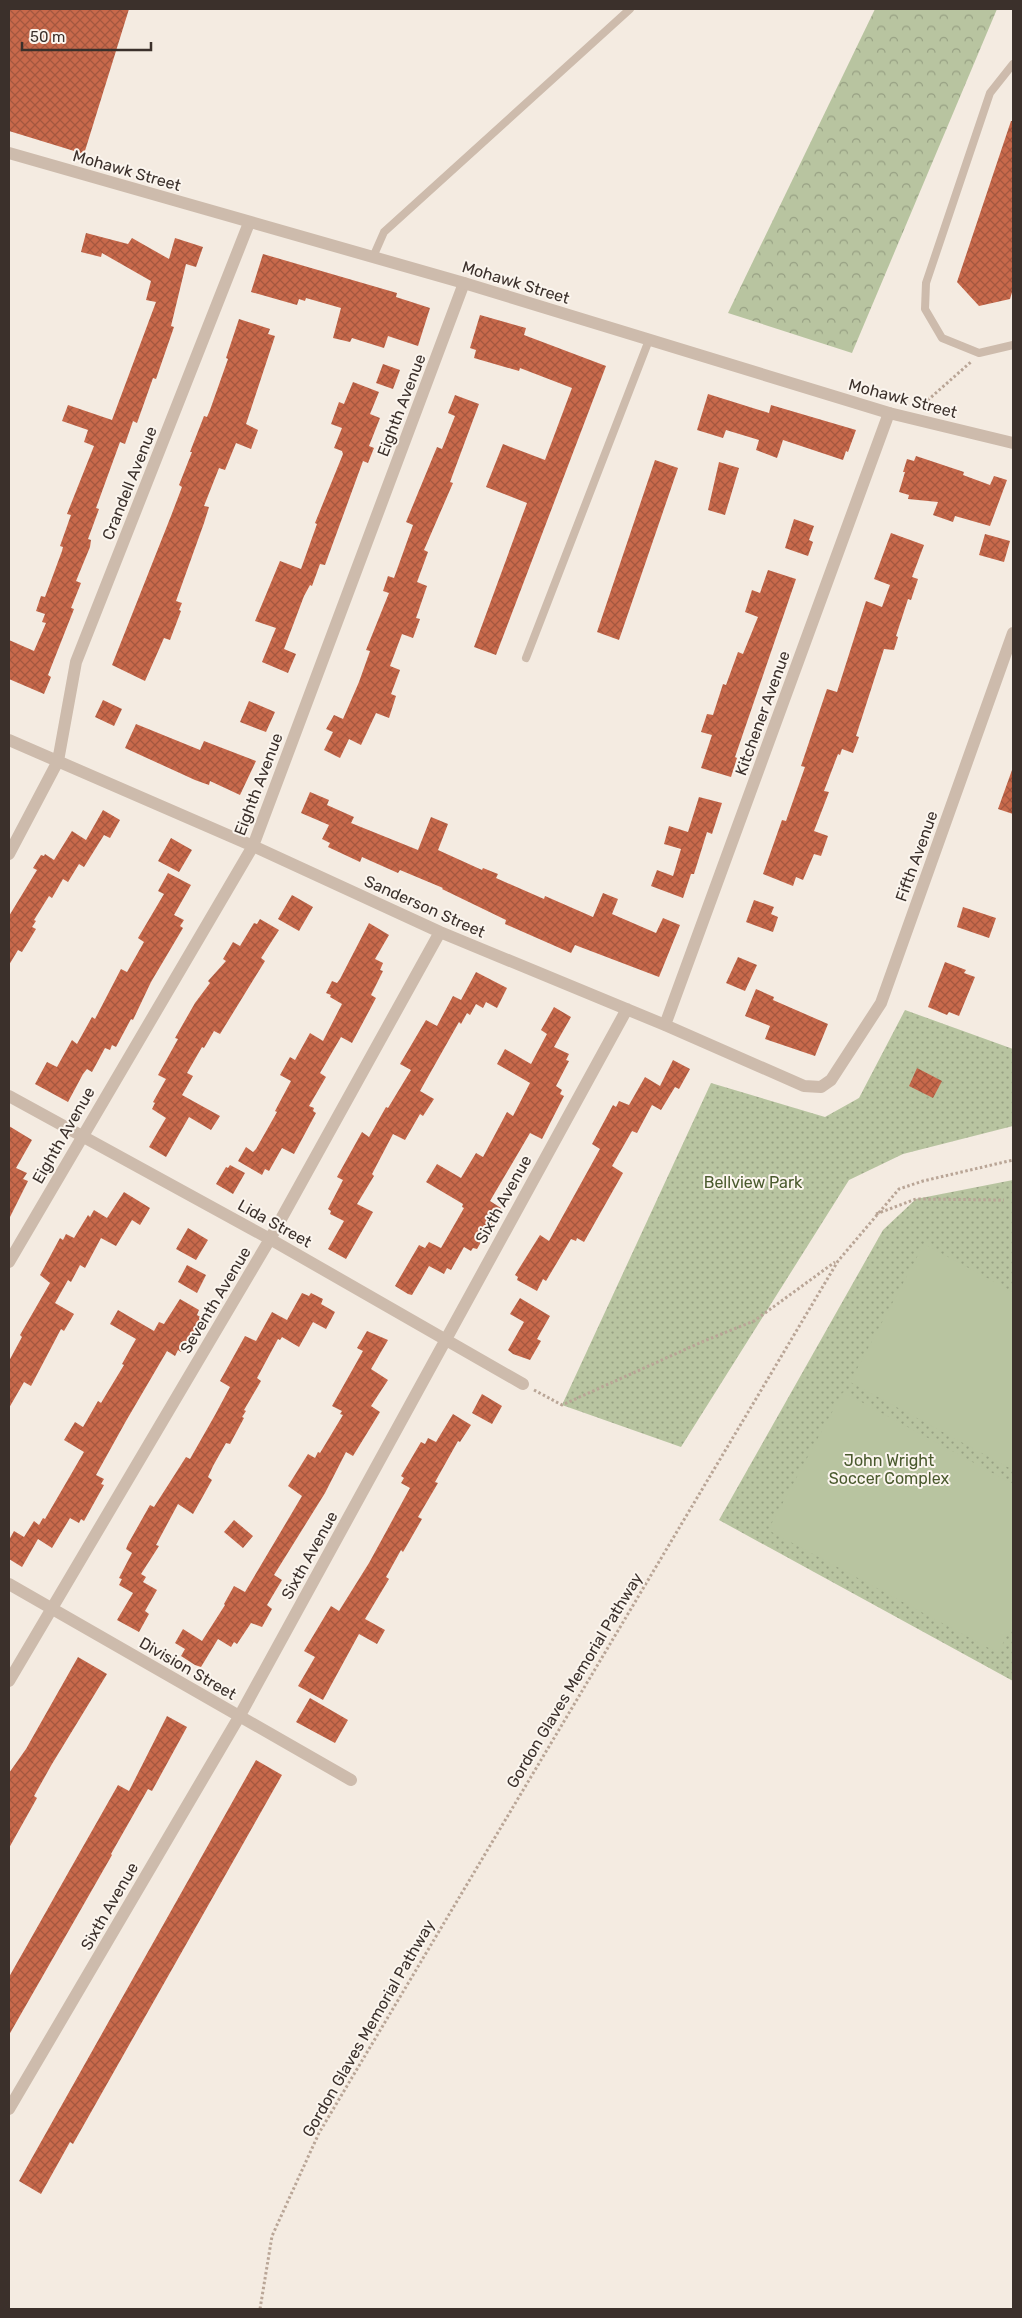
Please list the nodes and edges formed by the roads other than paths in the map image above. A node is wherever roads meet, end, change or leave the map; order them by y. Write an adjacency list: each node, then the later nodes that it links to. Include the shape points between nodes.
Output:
1 (630, 9): 5 (lane, via 384,232)
2 (1013, 64): 8 (lane, via 990,93 926,283 925,309 942,338 979,353)
3 (9, 153): 4 (street, Mohawk Street)
4 (249, 222): 5 (street, Mohawk Street); 14 (street, Crandell Avenue, via 76,662)
5 (373, 257): 6 (street, Mohawk Street)
6 (464, 283): 7 (street, Mohawk Street); 15 (street, Eighth Avenue)
7 (649, 340): 9 (street, Mohawk Street); 12 (lane)
8 (1013, 345)
9 (889, 413): 10 (street, Mohawk Street); 19 (street, Kitchener Avenue)
10 (1013, 443)
11 (1013, 633): 20 (street, Fifth Avenue, via 881,1003)
12 (526, 658)
13 (9, 740): 14 (street, Sanderson Street)
14 (58, 761): 15 (street, Sanderson Street); 16 (street, Crandell Avenue)
15 (253, 846): 17 (street, Sanderson Street); 22 (street, Eighth Avenue)
16 (9, 854)
17 (440, 932): 18 (street, Sanderson Street); 23 (street, Seventh Avenue)
18 (626, 1009): 19 (street, Sanderson Street); 25 (street, Sixth Avenue)
19 (664, 1025): 20 (street, Sanderson Street, via 804,1086 821,1086)
20 (831, 1080)
21 (9, 1096): 22 (street, Lida Street)
22 (81, 1136): 23 (street, Lida Street); 24 (street, Eighth Avenue)
23 (270, 1239): 25 (street, Lida Street); 28 (street, Seventh Avenue)
24 (9, 1262)
25 (446, 1338): 26 (street, Lida Street); 30 (street, Sixth Avenue)
26 (523, 1384)
27 (9, 1584): 28 (street, Division Street)
28 (51, 1608): 29 (street, Seventh Avenue); 30 (street, Division Street)
29 (9, 1681)
30 (239, 1717): 31 (street, Division Street); 32 (street, Sixth Avenue)
31 (351, 1780)
32 (9, 2109)

